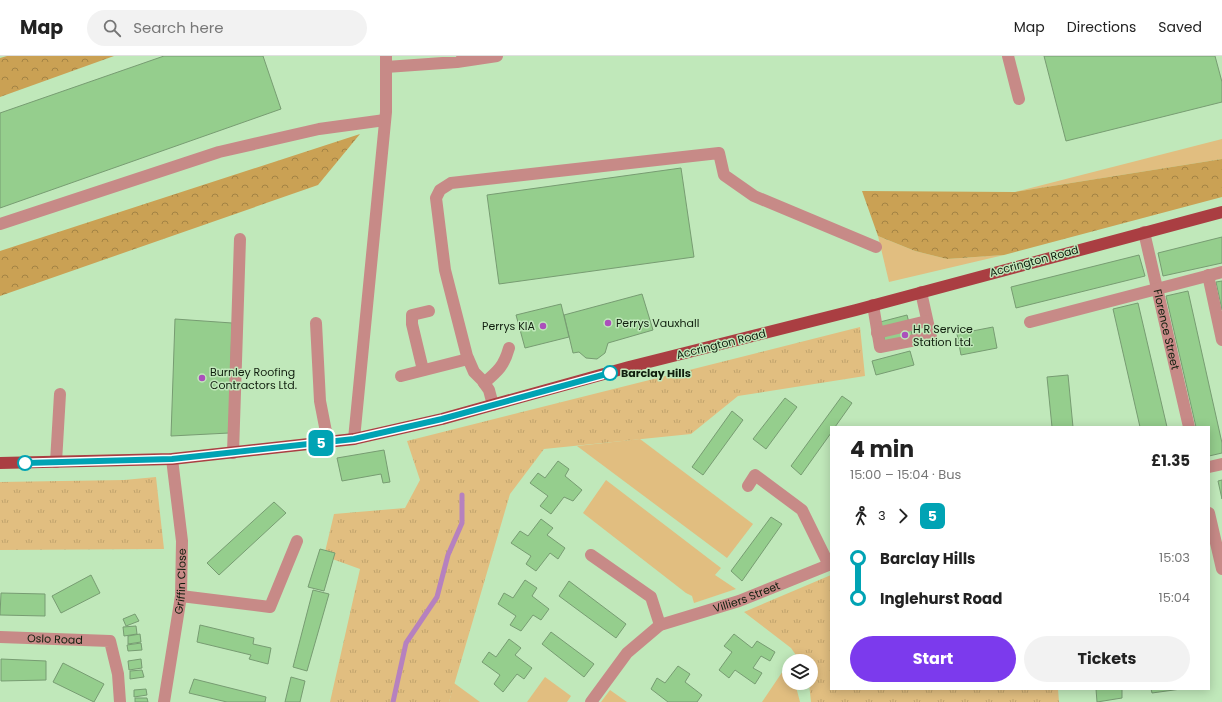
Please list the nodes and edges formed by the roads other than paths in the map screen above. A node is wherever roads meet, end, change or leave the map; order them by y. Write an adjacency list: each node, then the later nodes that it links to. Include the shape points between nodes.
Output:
1 (497, 56): 3 (street, via 457,62)
2 (1008, 56): 4 (street)
3 (386, 62): 5 (street)
4 (1018, 99)
5 (385, 120): 7 (street, via 319,129 219,152); 28 (street)
6 (1222, 212): 8 (main road, Accrington Road)
7 (0, 224)
8 (1144, 232): 13 (street, Florence Street); 14 (main road, Accrington Road)
9 (240, 239): 30 (street)
10 (876, 247): 21 (street, via 754,196 724,175 719,153 451,183 440,190 436,198 436,207 446,270)
11 (1222, 272): 12 (street)
12 (1208, 276): 13 (street); 19 (street)
13 (1158, 288): 17 (street); 27 (street, Florence Street)
14 (921, 292): 15 (main road, Accrington Road); 15 (street, via 928,325 878,336)
15 (873, 305): 26 (main road, Accrington Road, via 636,365)
16 (429, 311): 22 (street, via 412,315)
17 (1030, 322)
18 (316, 323): 29 (street, via 320,401)
19 (1222, 340)
20 (509, 348): 24 (street, via 505,361 498,371)
21 (468, 359): 22 (street); 24 (street, via 474,372)
22 (423, 370): 23 (street)
23 (401, 376)
24 (484, 383): 26 (street)
25 (60, 394): 32 (street)
26 (493, 405): 28 (main road, Accrington Road)
27 (1189, 426)
28 (354, 439): 29 (main road, Accrington Road)
29 (328, 442): 30 (main road, Accrington Road)
30 (233, 453): 31 (main road, Accrington Road)
31 (172, 459): 32 (main road, Accrington Road); 42 (street, Griffin Close, via 182,541)
32 (56, 462): 33 (main road, Accrington Road)
33 (0, 463)
34 (1222, 464): 35 (street)
35 (1210, 467)
36 (748, 486): 40 (street, via 755,475 802,510)
37 (1210, 517): 41 (street)
38 (297, 541): 42 (street, via 270,607)
39 (591, 555): 43 (street, via 650,597)
40 (830, 564): 43 (street, Villiers Street, via 739,601)
41 (1222, 569)
42 (181, 596): 46 (street, Griffin Close)
43 (660, 625): 47 (street, Villiers Street, via 627,653)
44 (0, 637): 45 (street, Oslo Road, via 110,641 118,674)
45 (120, 702)
46 (164, 702)
47 (591, 702)

